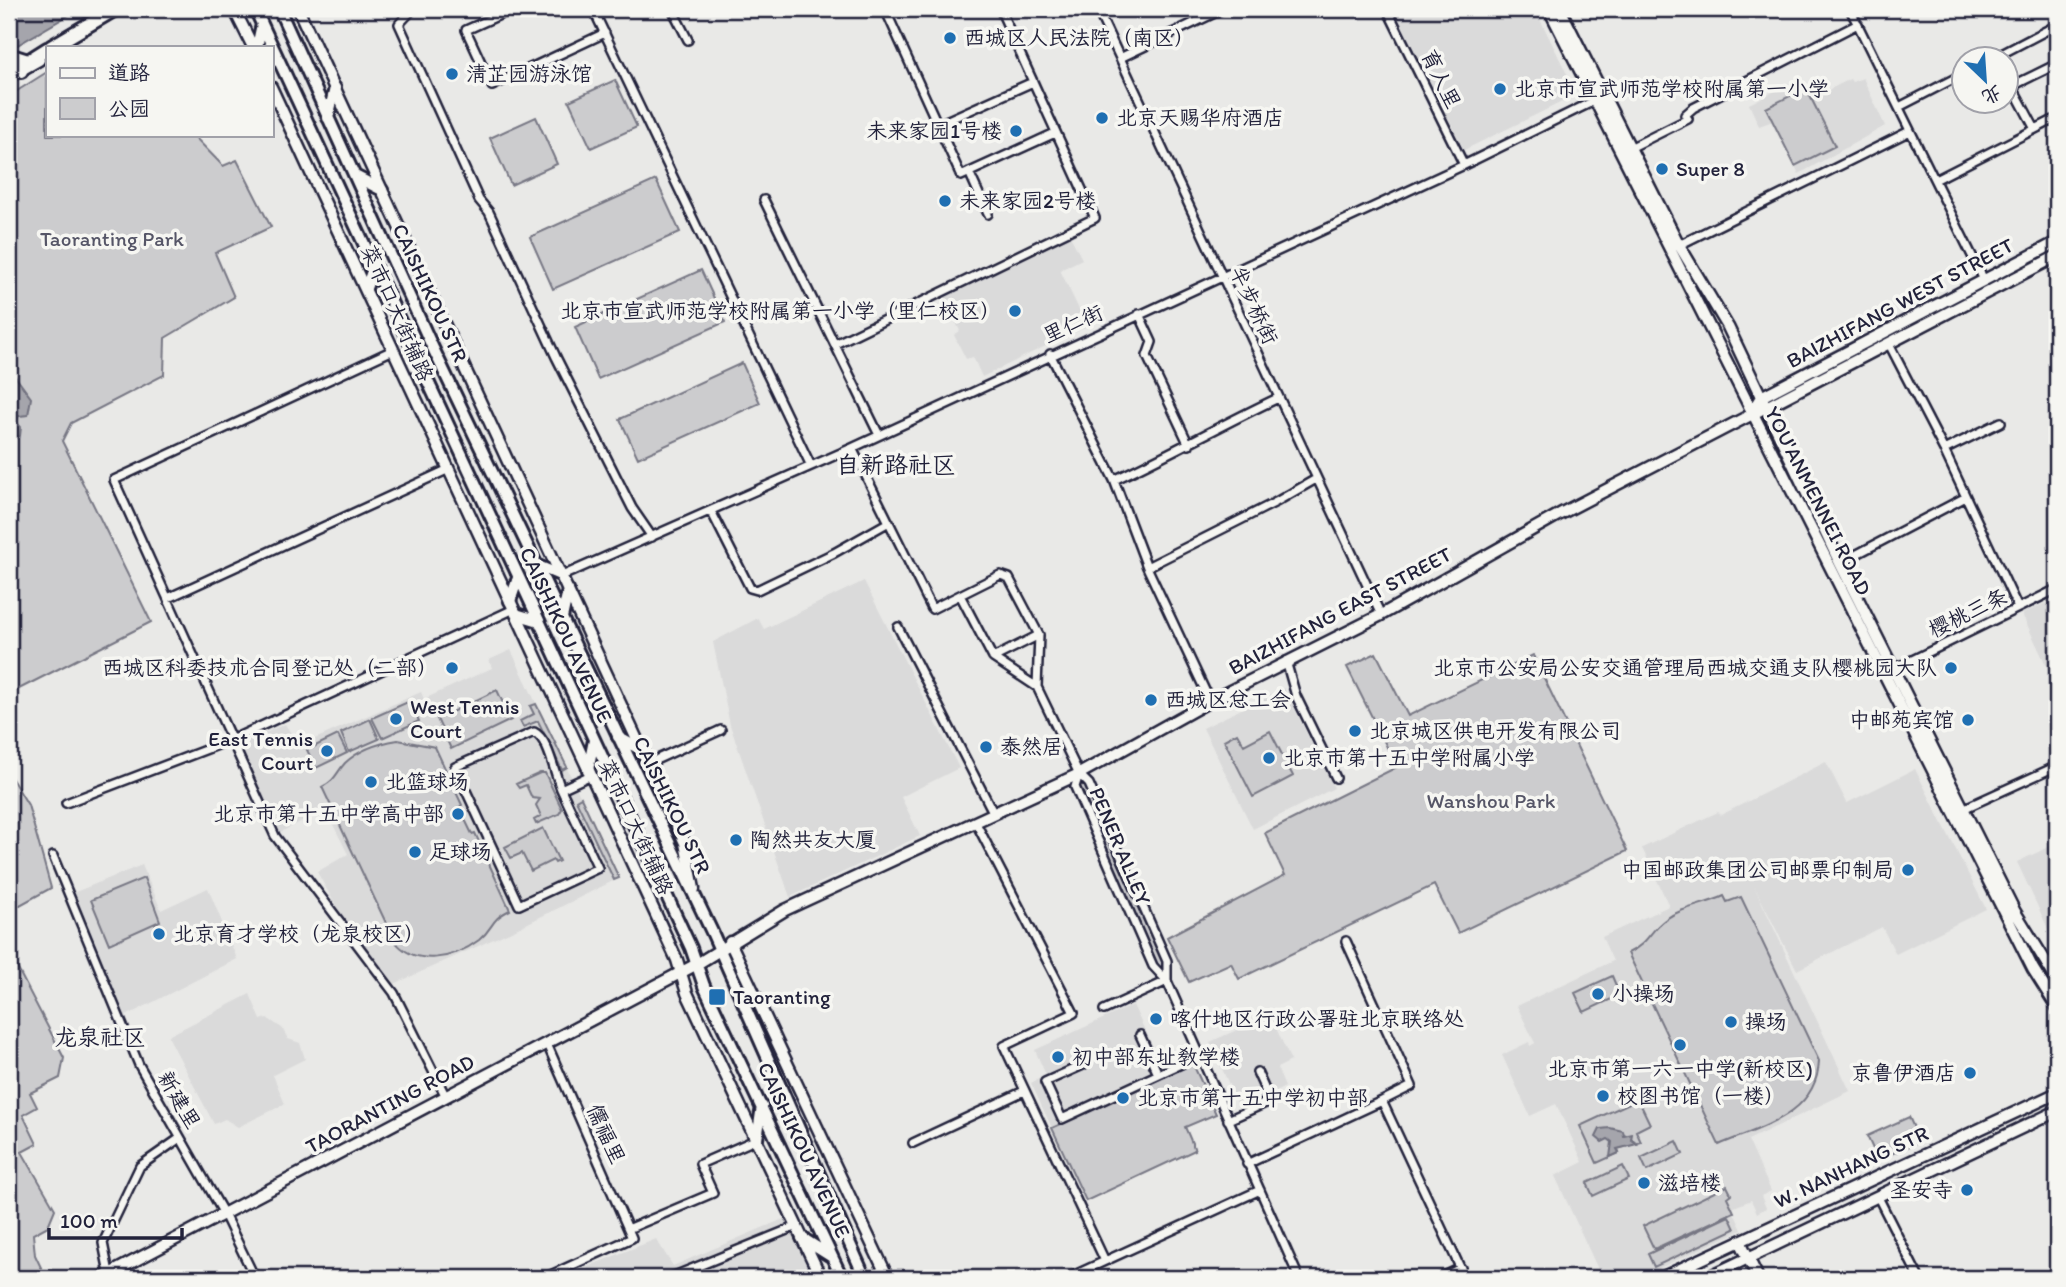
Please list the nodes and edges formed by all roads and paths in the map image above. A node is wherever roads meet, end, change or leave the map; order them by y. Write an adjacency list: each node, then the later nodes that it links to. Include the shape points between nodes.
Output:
1 (115, 9): 24 (highway)
2 (124, 9): 25 (main road)
3 (234, 9): 26 (main road)
4 (255, 9): 19 (main road, CAISHIKOU AVENUE)
5 (279, 9): 43 (main road, CAISHIKOU STR)
6 (298, 9): 39 (main road)
7 (414, 9): 85 (street, via 399,24 556,357 632,508)
8 (513, 9): 22 (street, via 466,30 492,86)
9 (593, 9): 22 (street)
10 (672, 9): 23 (street)
11 (885, 9): 45 (street)
12 (1000, 9): 38 (street)
13 (1097, 9): 33 (street, 半步桥街)
14 (1223, 9): 33 (street)
15 (1387, 9): 50 (street, 育人里)
16 (1549, 9): 41 (main road, YOU'ANMENNEI ROAD)
17 (1560, 9): 49 (main road, YOU'ANMENNEI ROAD)
18 (1850, 9): 20 (street)
19 (262, 24): 27 (main road); 28 (main road, CAISHIKOU AVENUE)
20 (1858, 24): 42 (street); 49 (street, via 1693,107 1685,115 1688,119)
21 (2057, 25): 29 (street)
22 (605, 33): 78 (street)
23 (688, 40)
24 (52, 46)
25 (62, 46)
26 (254, 46)
27 (255, 46)
28 (272, 46)
29 (2017, 46)
30 (273, 48): 60 (main road, CAISHIKOU AVENUE)
31 (46, 50): 34 (highway, via 28,61)
32 (46, 55): 34 (main road)
33 (1120, 58): 61 (street, 半步桥街)
34 (12, 62): 36 (main road)
35 (2057, 64): 46 (street, via 2012,86)
36 (9, 77)
37 (1951, 80): 42 (street)
38 (1032, 82): 45 (street); 48 (street)
39 (335, 88): 43 (main road); 54 (main road)
40 (273, 91): 63 (main road, 菜市口大街辅路)
41 (1596, 100): 50 (street, 里仁街); 72 (main road, YOU'ANMENNEI ROAD)
42 (1899, 107): 47 (street)
43 (328, 118): 52 (main road, CAISHIKOU STR)
44 (2057, 118): 46 (street)
45 (937, 125): 51 (street, via 961,176)
46 (2035, 129): 53 (street)
47 (1910, 131): 53 (street); 58 (street)
48 (1055, 133): 51 (street); 65 (street, via 1095,218)
49 (1630, 148): 58 (main road, YOU'ANMENNEI ROAD)
50 (1464, 165): 61 (street, 里仁街)
51 (969, 172): 56 (street)
52 (355, 176): 54 (main road); 87 (main road, CAISHIKOU STR)
53 (1935, 180): 62 (street)
54 (382, 190): 89 (main road)
55 (764, 200): 65 (street)
56 (988, 214)
57 (2057, 242): 62 (main road, BAIZHIFANG WEST STREET)
58 (1679, 245): 69 (main road, YOU'ANMENNEI ROAD, via 1728,327)
59 (2057, 256): 66 (main road, BAIZHIFANG WEST STREET)
60 (374, 266): 63 (main road); 90 (main road, CAISHIKOU AVENUE)
61 (1221, 276): 64 (street, 里仁街); 70 (street, 半步桥街)
62 (1984, 280): 69 (main road, BAIZHIFANG WEST STREET)
63 (366, 288): 67 (main road, 菜市口大街辅路)
64 (1139, 314): 68 (street, 里仁街); 75 (street, via 1152,342 1147,356)
65 (835, 344): 74 (street)
66 (1889, 344): 71 (main road, BAIZHIFANG WEST STREET); 77 (street)
67 (393, 350): 79 (main road, 菜市口大街辅路); 94 (street, via 114,480)
68 (1051, 354): 74 (street, 里仁街); 81 (street)
69 (1761, 397): 71 (main road, YOU'ANMENNEI ROAD); 72 (main road)
70 (1278, 398): 75 (street); 80 (street, 半步桥街)
71 (1767, 408): 72 (main road, BAIZHIFANG WEST STREET); 86 (main road, YOU'ANMENNEI ROAD)
72 (1751, 412): 97 (main road, BAIZHIFANG EAST STREET, via 1503,544); 104 (main road, YOU'ANMENNEI ROAD)
73 (2001, 422): 77 (street)
74 (879, 435): 76 (street, 里仁街)
75 (1189, 445): 81 (street)
76 (852, 448): 78 (street, 里仁街); 84 (street)
77 (1944, 450): 82 (street)
78 (811, 467): 83 (street, 里仁街)
79 (449, 469): 94 (street); 95 (main road, 菜市口大街辅路)
80 (1316, 479): 88 (street); 97 (street, 半步桥街)
81 (1114, 480): 88 (street)
82 (1966, 497): 86 (street); 96 (street)
83 (710, 511): 84 (street, via 754,590); 85 (street, 里仁街)
84 (889, 523): 93 (street, via 932,609)
85 (652, 537): 89 (street, 里仁街)
86 (1840, 563): 104 (main road, YOU'ANMENNEI ROAD)
87 (536, 565): 89 (main road); 98 (main road, CAISHIKOU STR)
88 (1147, 567): 106 (street)
89 (562, 576): 92 (main road)
90 (518, 578): 95 (main road); 99 (main road, CAISHIKOU AVENUE)
91 (2057, 589): 96 (street, 樱桃三条)
92 (568, 590): 98 (main road); 111 (main road)
93 (960, 595): 101 (street, via 1005,576); 102 (street)
94 (168, 598): 109 (street)
95 (514, 608): 99 (main road); 109 (street); 114 (main road, 菜市口大街辅路)
96 (2018, 608): 104 (street, 樱桃三条)
97 (1381, 615): 103 (main road, BAIZHIFANG EAST STREET)
98 (562, 618): 108 (main road, CAISHIKOU STR)
99 (538, 621): 110 (main road, CAISHIKOU AVENUE)
100 (898, 627): 120 (street)
101 (1039, 635): 102 (street); 105 (street)
102 (993, 658): 105 (street)
103 (1286, 662): 106 (main road, BAIZHIFANG EAST STREET); 116 (street, via 1296,696)
104 (1889, 672): 119 (main road, YOU'ANMENNEI ROAD)
105 (1037, 687): 115 (street)
106 (1210, 701): 115 (main road, BAIZHIFANG EAST STREET)
107 (721, 730): 112 (street)
108 (618, 737): 111 (main road); 123 (main road, CAISHIKOU STR)
109 (231, 740): 118 (street); 141 (street, via 275,835 394,993)
110 (594, 740): 114 (main road); 127 (main road, CAISHIKOU AVENUE)
111 (643, 751): 112 (main road)
112 (649, 764): 123 (main road, via 685,843)
113 (2057, 766): 119 (street)
114 (589, 773): 117 (street); 128 (main road, 菜市口大街辅路)
115 (1079, 774): 120 (main road, BAIZHIFANG EAST STREET); 130 (street, PENER ALLEY, via 1089,784 1167,961); 130 (street, PENER ALLEY, via 1075,788 1153,966)
116 (1336, 778)
117 (561, 789): 117 (street, via 598,868 519,905 455,766 534,732 546,742)
118 (66, 803)
119 (1960, 810): 129 (main road, YOU'ANMENNEI ROAD, via 2031,942); 131 (main road, YOU'ANMENNEI ROAD, via 2033,970)
120 (994, 814): 121 (main road, BAIZHIFANG EAST STREET)
121 (976, 823): 125 (main road, BAIZHIFANG EAST STREET, via 785,910); 139 (street, via 1074,1013 1004,1046)
122 (52, 856): 146 (street, 新建里, via 139,1065)
123 (695, 896): 126 (main road, CAISHIKOU STR)
124 (1346, 941): 142 (street, via 1412,1086)
125 (730, 942): 126 (main road, BAIZHIFANG EAST STREET); 170 (main road)
126 (719, 950): 127 (main road, BAIZHIFANG EAST STREET); 169 (main road, CAISHIKOU STR)
127 (697, 964): 128 (main road, TAORANTING ROAD); 143 (main road, CAISHIKOU AVENUE)
128 (683, 972): 134 (main road, TAORANTING ROAD); 147 (main road, 菜市口大街辅路, via 687,993)
129 (2057, 980)
130 (1167, 982): 132 (street); 135 (street, PENER ALLEY)
131 (2057, 1007)
132 (1104, 1010)
133 (1140, 1035): 138 (street)
134 (547, 1044): 141 (main road, TAORANTING ROAD); 154 (street, 儒福里)
135 (1200, 1055): 138 (street); 145 (street, PENER ALLEY)
136 (1083, 1065): 138 (street, via 1045,1083 1062,1119)
137 (1257, 1072): 145 (street, via 1270,1101)
138 (1158, 1074)
139 (1024, 1091): 148 (street); 159 (street)
140 (2057, 1093): 156 (main road, W. NANHANG STR)
141 (446, 1097): 152 (main road, TAORANTING ROAD)
142 (1382, 1101): 149 (street); 160 (street)
143 (762, 1106): 147 (main road); 157 (main road, CAISHIKOU AVENUE)
144 (2057, 1111): 151 (main road)
145 (1228, 1120): 149 (street, PENER ALLEY)
146 (180, 1138): 152 (street, 新建里); 163 (street, via 140,1166 103,1243)
147 (757, 1139): 153 (main road, 菜市口大街辅路); 154 (street, via 700,1164 713,1192)
148 (913, 1143)
149 (1247, 1164): 150 (street, PENER ALLEY)
150 (1259, 1190): 159 (street); 172 (street, PENER ALLEY)
151 (1878, 1197): 158 (main road); 178 (street)
152 (224, 1214): 163 (main road, TAORANTING ROAD); 164 (street, 新建里)
153 (797, 1226): 155 (main road, 菜市口大街辅路); 166 (street)
154 (628, 1229): 161 (street, 儒福里, via 632,1238)
155 (802, 1238): 157 (main road); 167 (main road, 菜市口大街辅路)
156 (1740, 1241): 158 (main road); 175 (main road, W. NANHANG STR)
157 (833, 1258): 168 (main road, CAISHIKOU AVENUE)
158 (1748, 1259): 176 (main road); 177 (main road)
159 (1105, 1261): 162 (street)
160 (1461, 1268): 173 (street); 174 (street)
161 (564, 1274): 165 (street)
162 (1078, 1276): 171 (street)
163 (107, 1277)
164 (255, 1278)
165 (544, 1278)
166 (670, 1278)
167 (821, 1278)
168 (842, 1278)
169 (865, 1278)
170 (887, 1278)
171 (1068, 1278)
172 (1299, 1278)
173 (1440, 1278)
174 (1465, 1278)
175 (1661, 1278)
176 (1706, 1278)
177 (1758, 1278)
178 (1919, 1278)

